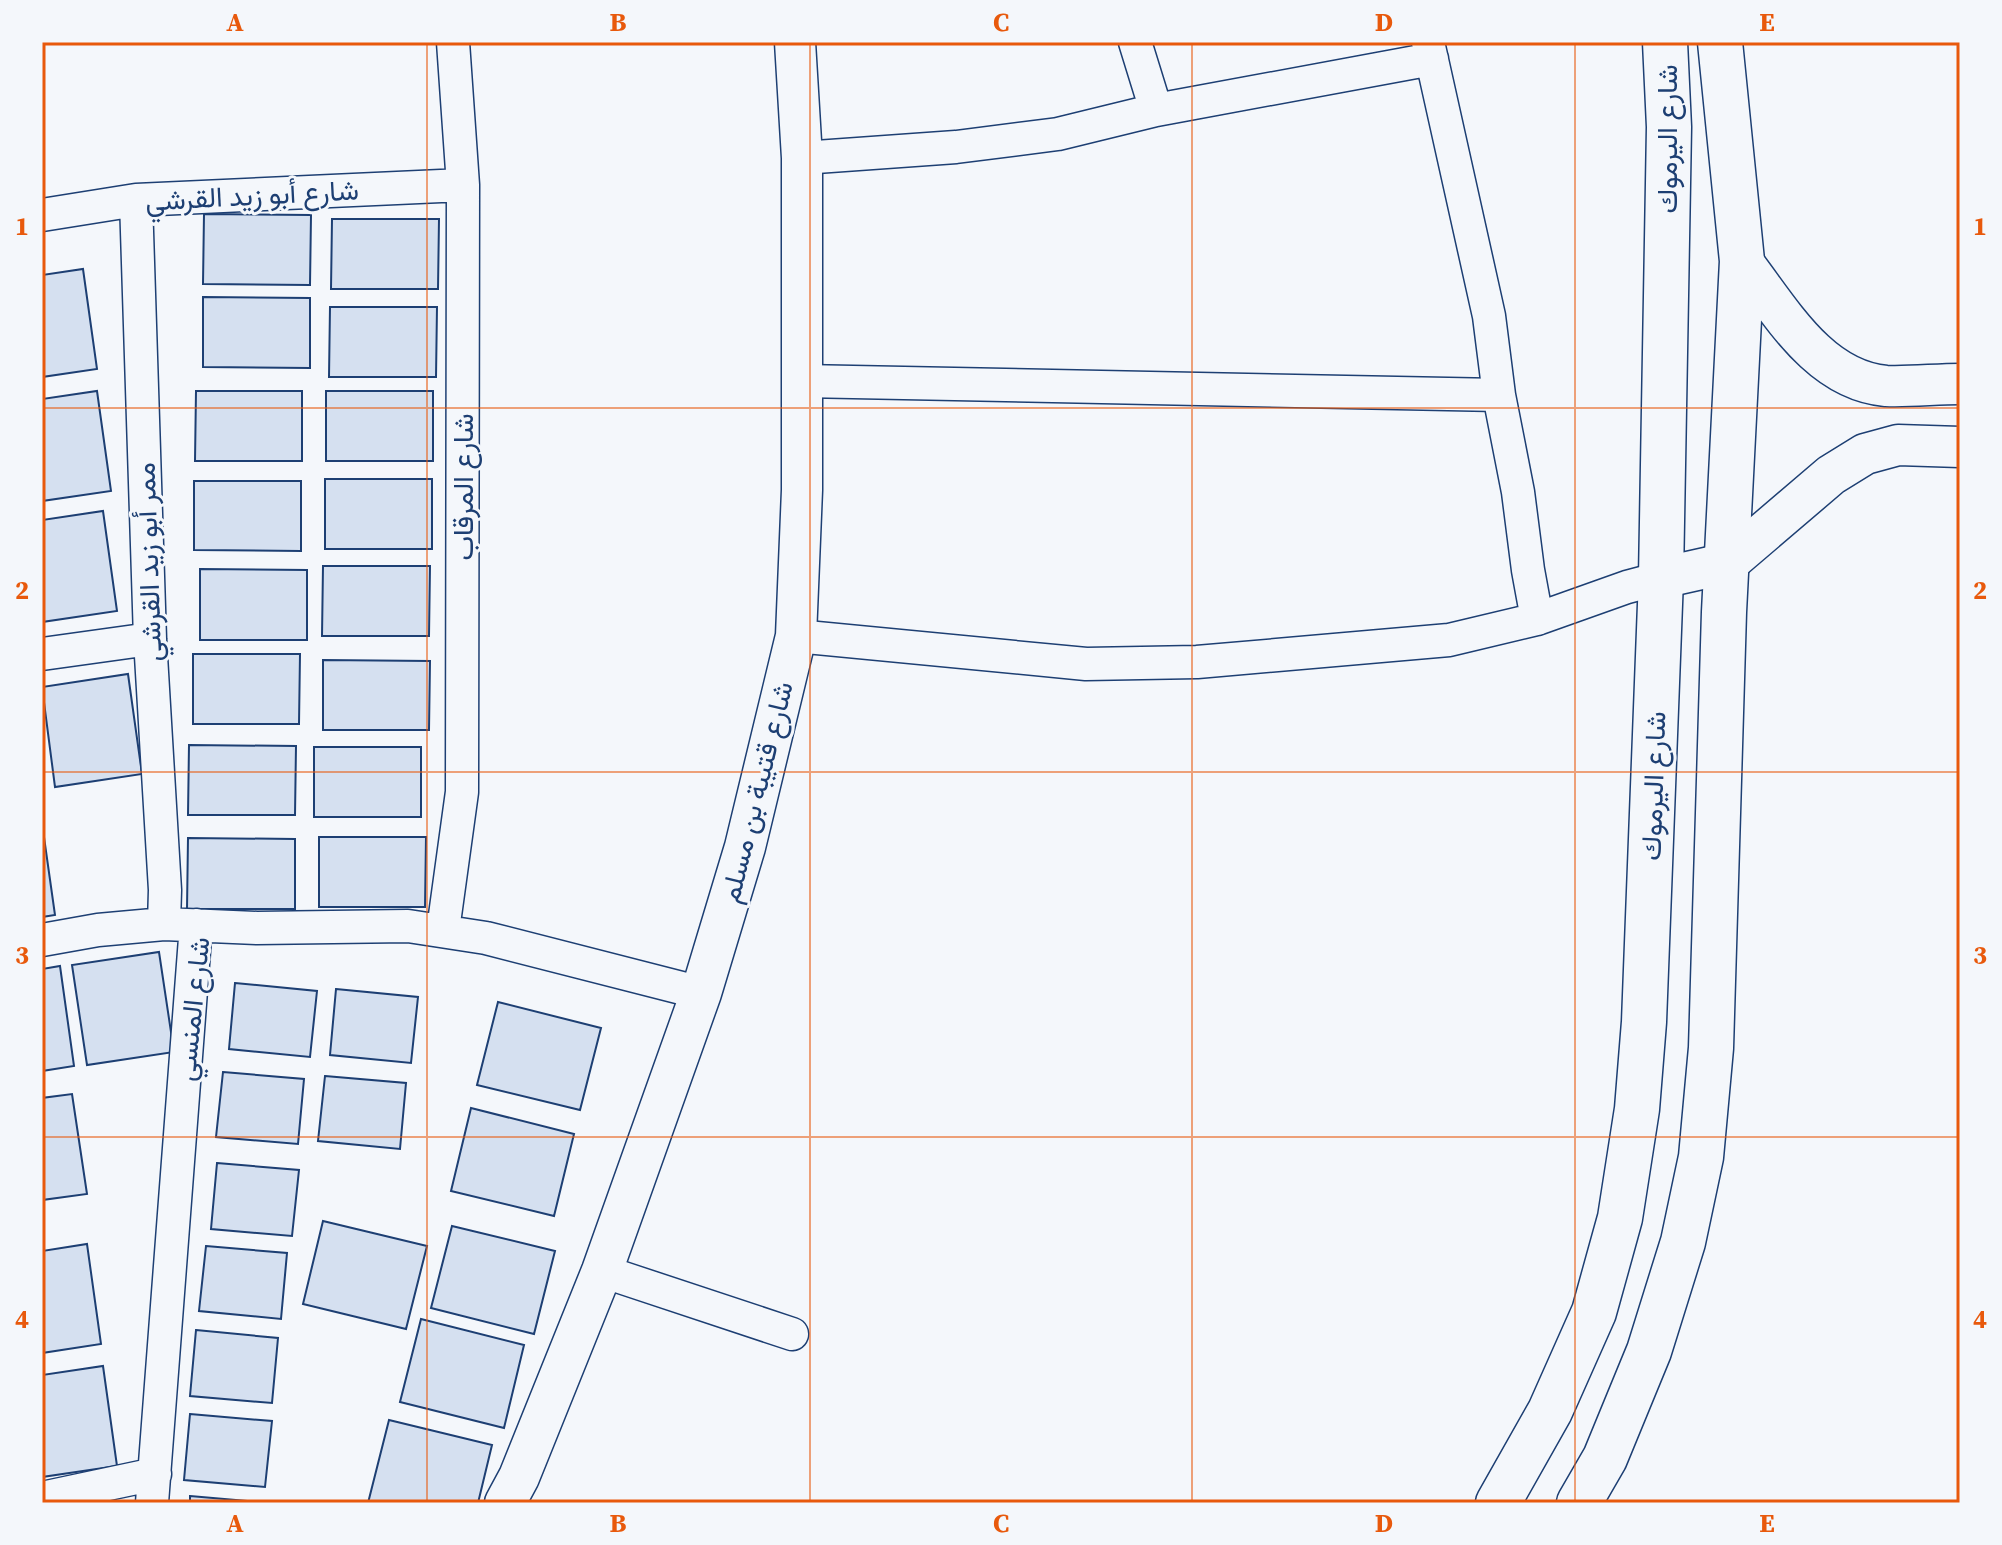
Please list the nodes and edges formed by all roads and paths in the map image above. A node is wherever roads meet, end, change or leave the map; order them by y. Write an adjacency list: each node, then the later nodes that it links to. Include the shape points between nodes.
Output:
1 (453, 42): 9 (street, شارع المرقاب)
2 (795, 42): 8 (street, شارع قتيبة بن مسلم)
3 (1135, 42): 7 (street)
4 (1665, 42): 18 (highway, شارع اليرموك, via 1669,127)
5 (1720, 42): 12 (highway, شارع اليرموك)
6 (1430, 50): 7 (street); 15 (street, via 1489,316)
7 (1156, 110): 8 (street, via 1058,134)
8 (802, 158): 13 (street, شارع قتيبة بن مسلم)
9 (463, 185): 10 (street, شارع أبو زيد القرشي); 24 (street, شارع المرقاب, via 462,792)
10 (136, 200): 11 (street, شارع أبو زيد القرشي); 21 (street, ممر أبو زيد القرشي)
11 (42, 215)
12 (1742, 261): 14 (street, via 1811,349 1836,368 1886,386); 17 (highway, شارع اليرموك)
13 (802, 381): 15 (street); 20 (street, شارع قتيبة بن مسلم)
14 (1960, 384)
15 (1499, 395): 19 (street)
16 (1960, 447): 17 (street, via 1898,445 1865,454 1831,475)
17 (1728, 563): 18 (street); 33 (highway, شارع اليرموك, via 1711,1048 1701,1157 1683,1242 1649,1351 1605,1458)
18 (1661, 578): 19 (street); 32 (highway, شارع اليرموك, via 1644,1022 1620,1218 1594,1312 1550,1411)
19 (1537, 619): 20 (street, via 1449,640 1197,662 1086,664)
20 (796, 636): 26 (street, شارع قتيبة بن مسلم, via 745,847)
21 (150, 639): 22 (street); 23 (street, ممر أبو زيد القرشي, via 165,890)
22 (42, 654)
23 (180, 924): 24 (street, شارع المنسي); 25 (street); 29 (street, شارع المنسي)
24 (443, 930): 26 (street, شارع المنسي)
25 (42, 940)
26 (701, 993): 27 (street, شارع قتيبة بن مسلم)
27 (602, 1271): 28 (street); 31 (street, شارع قتيبة بن مسلم)
28 (792, 1334)
29 (154, 1488): 30 (street)
30 (42, 1498)
31 (505, 1503)
32 (1498, 1503)
33 (1579, 1503)

